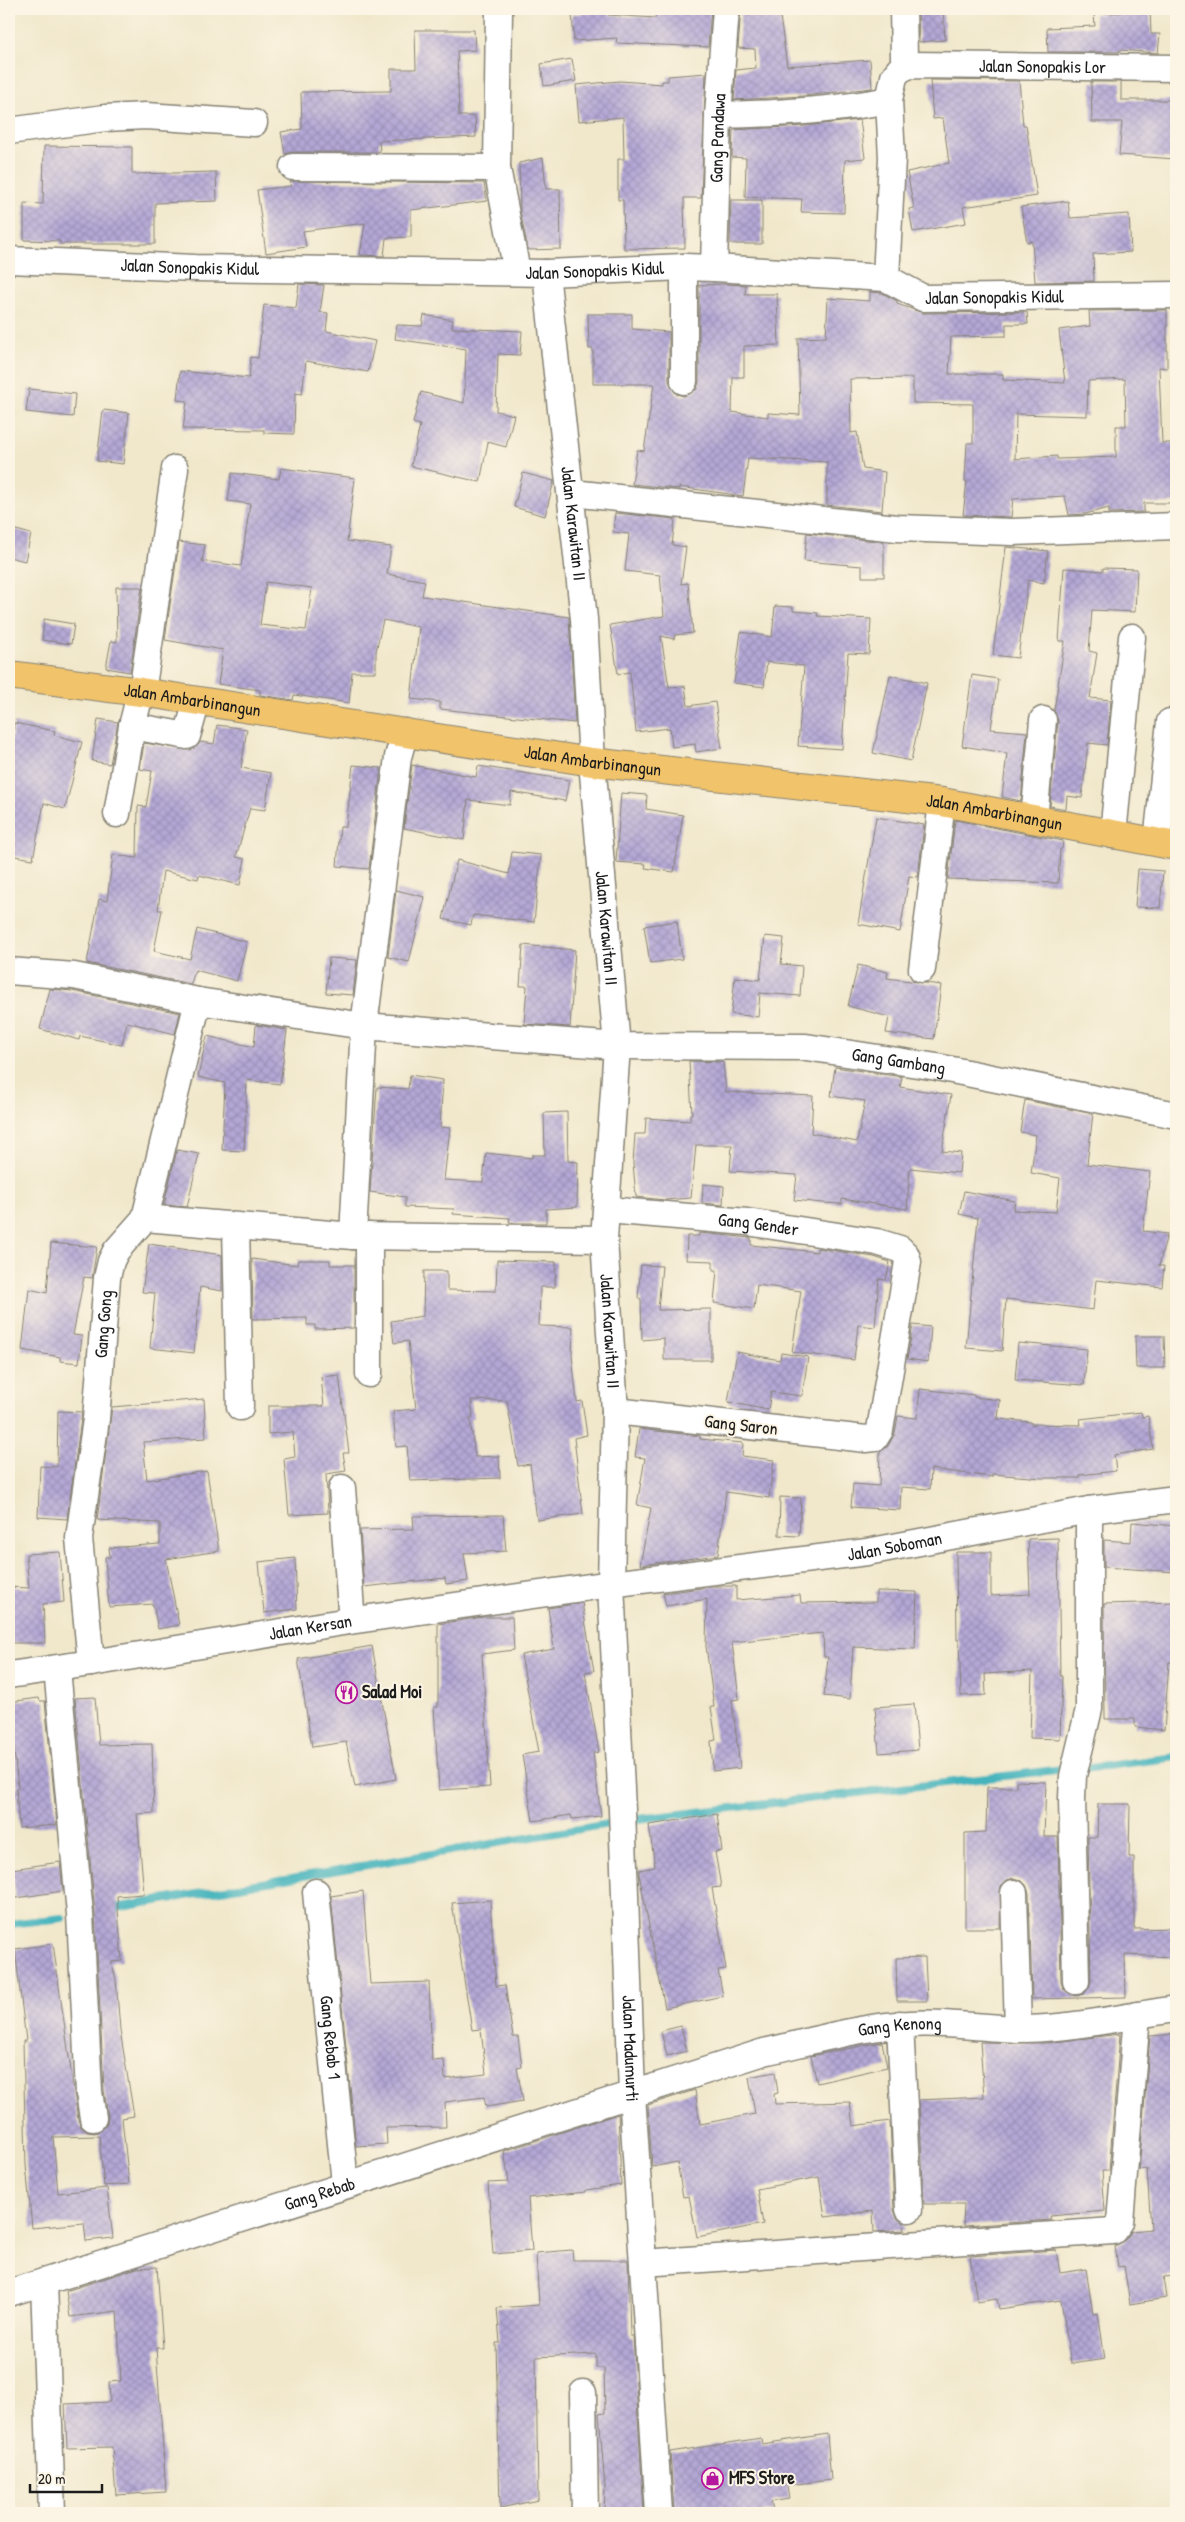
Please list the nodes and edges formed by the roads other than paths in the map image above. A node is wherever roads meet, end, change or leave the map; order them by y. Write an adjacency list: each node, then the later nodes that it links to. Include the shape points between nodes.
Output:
1 (499, 9): 11 (street)
2 (726, 9): 7 (street, Gang Pandawa)
3 (903, 9): 4 (street, via 904,58)
4 (909, 65): 5 (street, Jalan Sonopakis Lor); 6 (street, via 894,77)
5 (1176, 68)
6 (889, 100): 7 (street, via 794,113); 17 (street, via 892,158)
7 (718, 115): 14 (street, Gang Pandawa)
8 (254, 123): 9 (street, via 146,116 105,118)
9 (9, 132)
10 (293, 167): 11 (street)
11 (497, 168): 15 (street)
12 (9, 260): 15 (street, Jalan Sonopakis Kidul, via 195,268)
13 (684, 267): 14 (street, Jalan Sonopakis Kidul); 16 (street, Jalan Sonopakis Kidul); 19 (street)
14 (714, 268): 17 (street, Jalan Sonopakis Kidul)
15 (517, 272): 16 (street, Jalan Sonopakis Kidul)
16 (546, 273): 21 (street, Jalan Karawitan II)
17 (886, 278): 18 (street, Jalan Sonopakis Kidul, via 923,298)
18 (1176, 295)
19 (684, 382)
20 (175, 469): 25 (street)
21 (572, 494): 22 (street, via 896,528 1012,532); 31 (street, Jalan Karawitan II, via 584,620)
22 (1176, 526)
23 (1132, 637): 35 (street)
24 (9, 674): 25 (main road, Jalan Ambarbinangun)
25 (141, 692): 26 (main road, Jalan Ambarbinangun); 29 (street)
26 (197, 701): 29 (street, via 187,736); 30 (main road, Jalan Ambarbinangun)
27 (1043, 720): 34 (street)
28 (1170, 722): 36 (street)
29 (132, 726): 33 (street)
30 (405, 732): 31 (main road, Jalan Ambarbinangun); 40 (street, via 398,757)
31 (592, 762): 32 (main road, Jalan Ambarbinangun); 41 (street, Jalan Karawitan II)
32 (942, 802): 34 (main road, Jalan Ambarbinangun); 37 (street)
33 (117, 814)
34 (1034, 820): 35 (main road, Jalan Ambarbinangun)
35 (1113, 836): 36 (main road, Jalan Ambarbinangun)
36 (1167, 844)
37 (922, 969)
38 (9, 971): 39 (street, Gang Gambang, via 74,976)
39 (198, 1001): 40 (street, Gang Gambang); 44 (street, Gang Gong)
40 (364, 1026): 41 (street, Gang Gambang); 46 (street)
41 (617, 1046): 42 (street, Gang Gambang, via 814,1048); 43 (street, Jalan Karawitan II)
42 (1176, 1114)
43 (606, 1210): 47 (street, Jalan Karawitan II); 51 (street, Gang Gender, via 747,1222 868,1240 900,1249 906,1255 908,1269 880,1430 875,1438)
44 (145, 1218): 45 (street); 57 (street, Gang Gong, via 116,1251 110,1261 107,1278 96,1419 79,1538)
45 (236, 1228): 46 (street); 49 (street)
46 (361, 1236): 47 (street); 48 (street)
47 (604, 1239): 50 (street, Jalan Karawitan II)
48 (369, 1374)
49 (240, 1407)
50 (615, 1411): 51 (street, Gang Saron); 55 (street, Jalan Karawitan II)
51 (866, 1438)
52 (342, 1488): 56 (street, via 351,1610)
53 (1176, 1499): 54 (street, Jalan Soboman)
54 (1089, 1510): 55 (street, Jalan Soboman, via 867,1552); 62 (street, via 1090,1709 1073,1776 1072,1798)
55 (611, 1584): 56 (street, Jalan Kersan); 67 (street, Jalan Madumurti)
56 (349, 1621): 57 (street, Jalan Kersan)
57 (91, 1663): 58 (street, Jalan Kersan)
58 (57, 1669): 59 (street, Jalan Kersan); 68 (street, via 80,1914)
59 (9, 1675)
60 (316, 1892): 69 (street, Gang Rebab 1)
61 (1014, 1893): 66 (street)
62 (1076, 1981)
63 (1176, 2009): 64 (street, Gang Kenong)
64 (1137, 2015): 66 (street, Gang Kenong, via 1084,2025); 71 (street, via 1120,2222 1113,2232)
65 (900, 2024): 66 (street, Gang Kenong); 67 (street, Gang Kenong, via 764,2052); 70 (street)
66 (1018, 2029)
67 (632, 2094): 69 (street, Gang Rebab); 71 (street, Jalan Madumurti)
68 (93, 2118)
69 (345, 2184): 72 (street, Gang Rebab)
70 (908, 2209)
71 (643, 2262): 77 (street, Jalan Madumurti)
72 (44, 2282): 73 (street, Gang Rebab); 75 (street)
73 (9, 2293)
74 (584, 2393): 76 (street)
75 (52, 2513)
76 (585, 2513)
77 (659, 2513)

